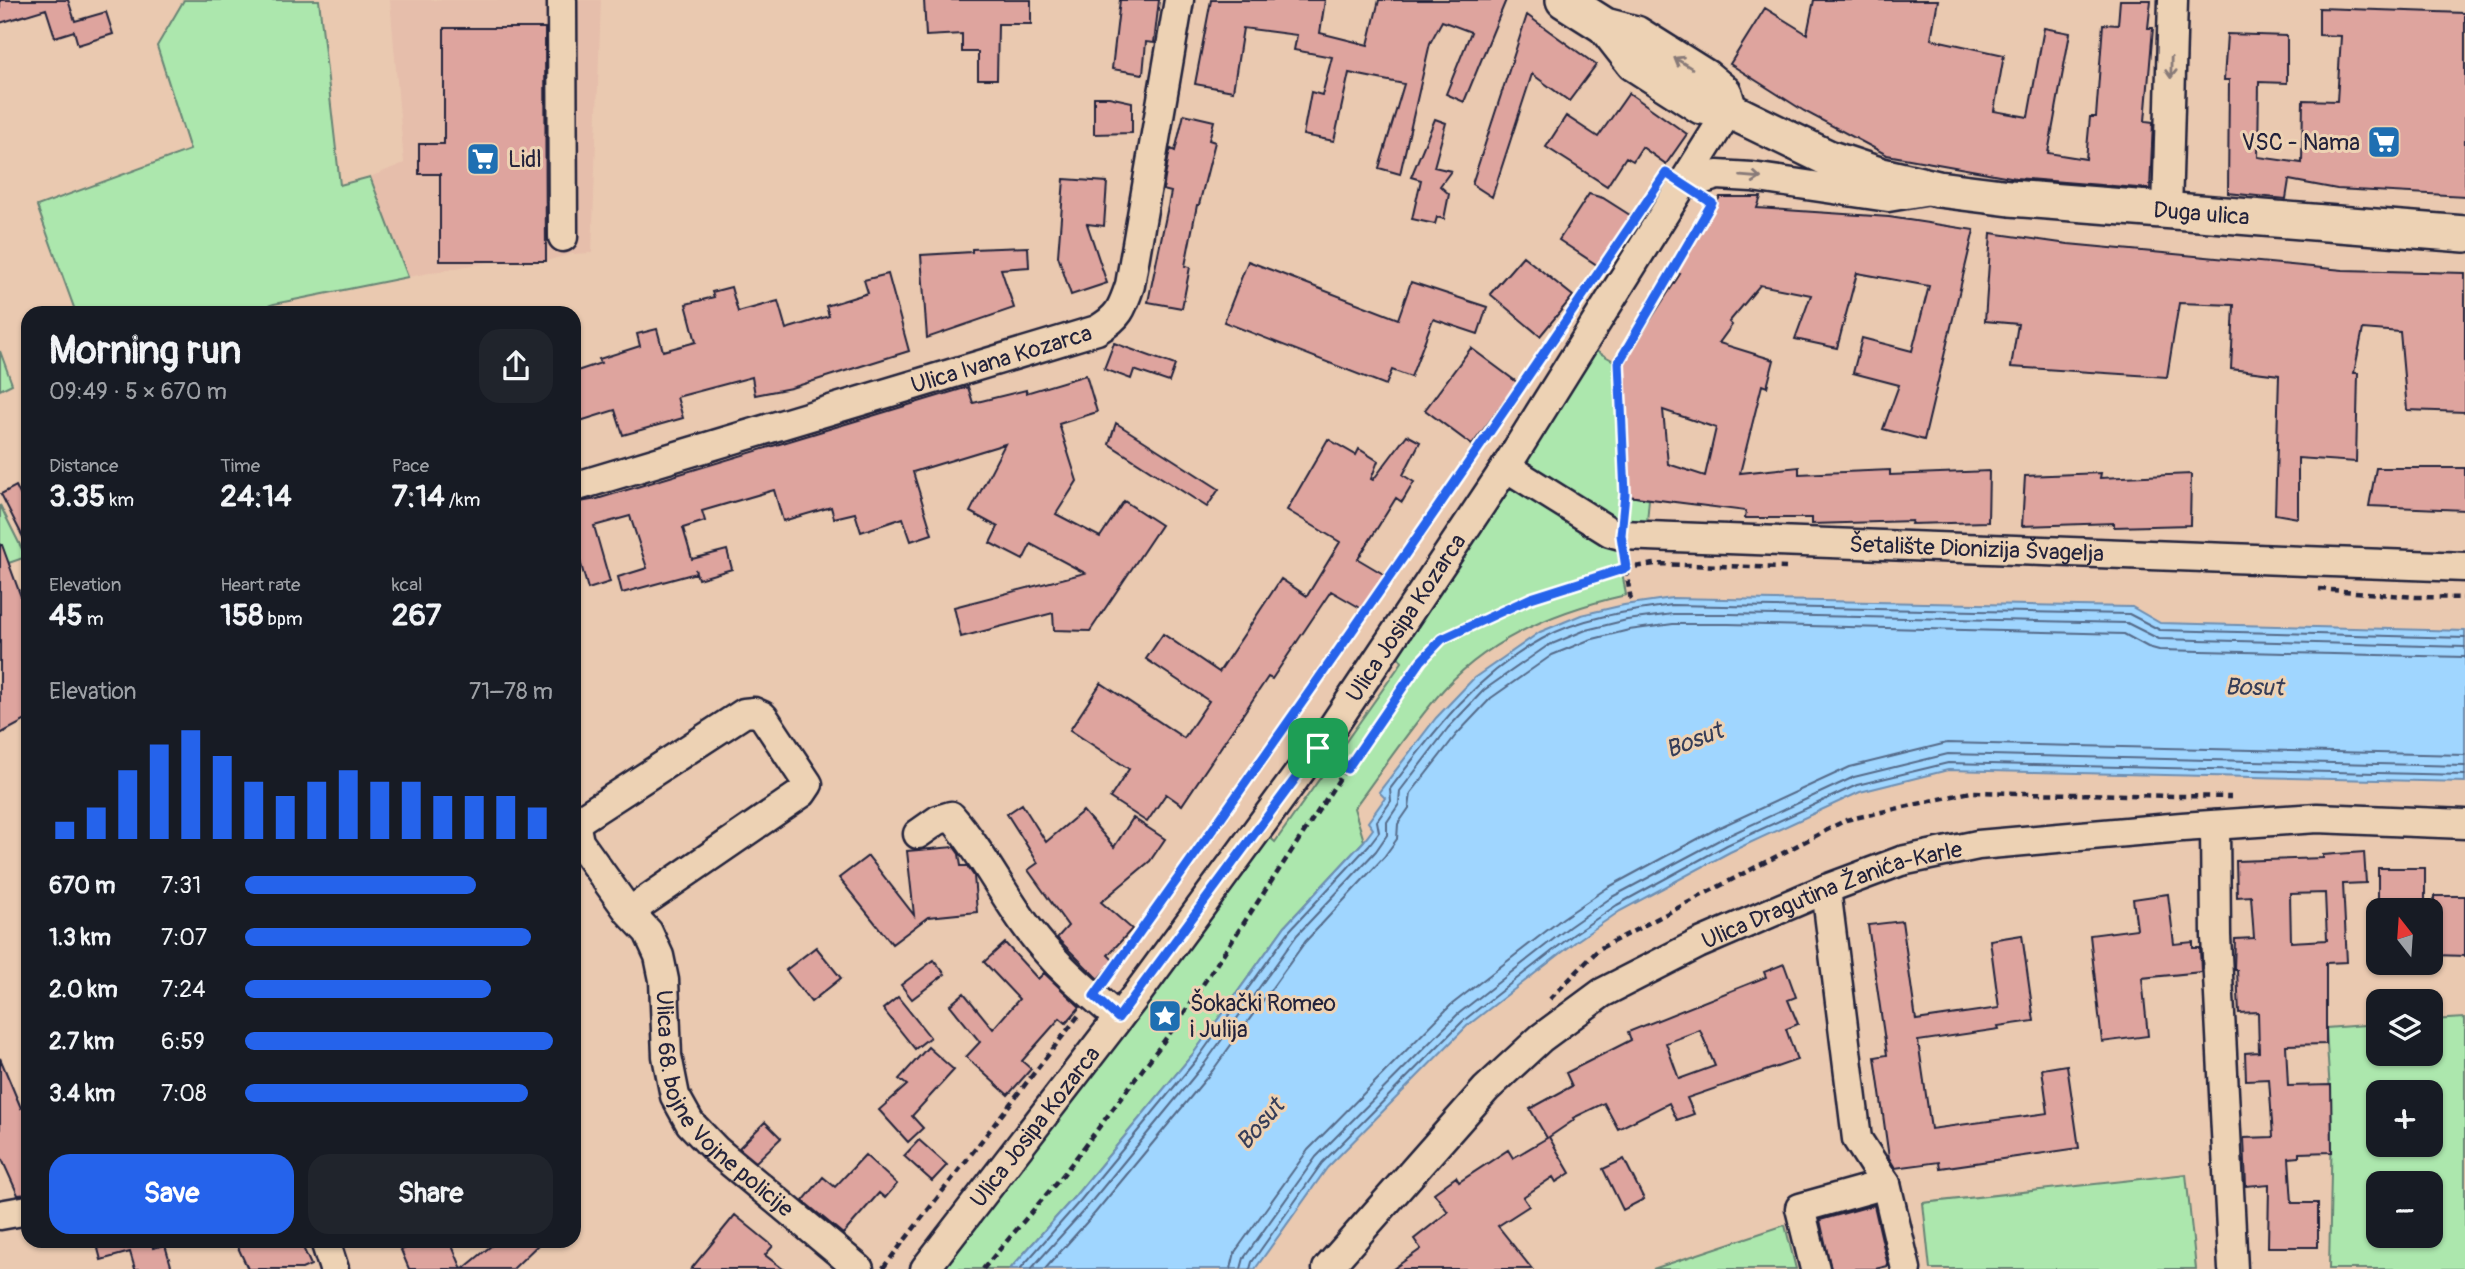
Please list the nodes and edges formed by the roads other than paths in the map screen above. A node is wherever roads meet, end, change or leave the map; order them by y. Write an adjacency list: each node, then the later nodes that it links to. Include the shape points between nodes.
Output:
1 (562, 0): 10 (street)
2 (1179, 0): 12 (street, Ulica Ivana Kozarca, via 1130,285 1114,320 1097,330)
3 (1564, 0): 5 (main road, Duga ulica, via 1605,26 1633,63 1701,106)
4 (2172, 0): 8 (street, one-way to 8)
5 (1729, 110): 6 (street, Ulica Josipa Kozarca); 7 (main road, Duga ulica, via 1828,158)
6 (1684, 185): 7 (street, Duga ulica, one-way to 7, via 1717,175 1888,197); 11 (street, Ulica Josipa Kozarca)
7 (1938, 189): 8 (main road, Duga ulica)
8 (2167, 211): 9 (main road, Duga ulica)
9 (2465, 234)
10 (563, 237)
11 (1506, 467): 13 (street, Šetalište Dionizija Švagelja, via 1610,533 1621,535); 21 (street, Ulica Josipa Kozarca, via 1318,748)
12 (581, 484)
13 (2465, 567)
14 (581, 819): 20 (street, Ulica 68. bojne Vojne policije, via 744,713 763,716 808,784 802,793)
15 (2465, 824): 16 (street, Ulica Dragutina Žanića-Karle, via 2317,818)
16 (2215, 825): 19 (street, Ulica Dragutina Žanića-Karle, via 1979,845 1901,862); 32 (street)
17 (918, 834): 21 (street, via 951,816 973,841 1006,897 1050,956)
18 (581, 845): 20 (street, Ulica 68. bojne Vojne policije)
19 (1826, 889): 22 (street, via 1857,1139); 29 (street, Ulica Dragutina Žanića-Karle, via 1698,944 1602,993 1541,1038 1486,1090)
20 (629, 912): 27 (street, Ulica 68. bojne Vojne policije, via 648,932 659,956 667,1056 675,1096 690,1123)
21 (1118, 1018): 28 (street, Ulica Josipa Kozarca)
22 (1886, 1184): 30 (street, via 1800,1208); 31 (street)
23 (21, 1211): 24 (street)
24 (0, 1215)
25 (327, 1248): 26 (street)
26 (334, 1269)
27 (859, 1269)
28 (925, 1269)
29 (1327, 1269)
30 (1815, 1269)
31 (1906, 1269)
32 (2232, 1269)

